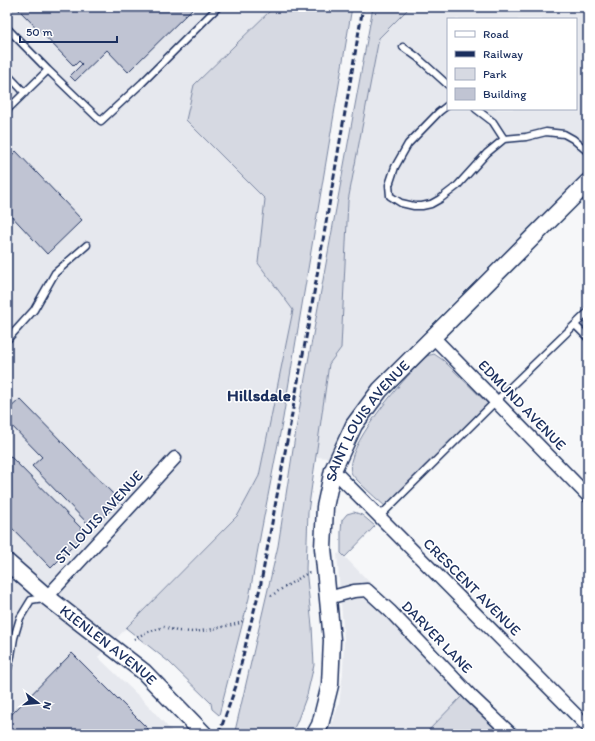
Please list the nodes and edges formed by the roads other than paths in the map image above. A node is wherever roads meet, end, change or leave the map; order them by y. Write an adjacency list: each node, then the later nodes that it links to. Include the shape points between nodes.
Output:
1 (218, 7): 4 (lane, via 101,121)
2 (7, 28): 4 (lane)
3 (403, 47): 6 (lane)
4 (48, 70): 7 (lane)
5 (7, 74): 7 (lane)
6 (447, 84)
7 (25, 93): 9 (lane)
8 (447, 106): 11 (lane, via 408,144 395,167 389,185 390,196 401,203 422,206 440,199 457,186 487,153)
9 (7, 110)
10 (477, 110): 11 (lane, via 492,122)
11 (504, 139): 12 (lane, via 546,132 564,134)
12 (588, 152)
13 (588, 183): 17 (street, SAINT LOUIS AVENUE)
14 (87, 245): 19 (lane, via 55,273 34,310)
15 (588, 312): 16 (lane)
16 (575, 325): 18 (lane); 20 (lane)
17 (434, 337): 20 (street, EDMUND AVENUE); 22 (street, SAINT LOUIS AVENUE, via 380,390 354,425)
18 (588, 338)
19 (7, 340)
20 (496, 401): 23 (street, EDMUND AVENUE); 24 (lane)
21 (175, 458): 26 (street, ST LOUIS AVENUE)
22 (333, 470): 24 (street, CRESCENT AVENUE); 27 (street, SAINT LOUIS AVENUE, via 325,507 323,548)
23 (588, 496)
24 (379, 517): 29 (street, CRESCENT AVENUE)
25 (7, 562): 26 (street, KIENLEN AVENUE)
26 (47, 597): 28 (lane, via 31,600 20,618); 30 (street, KIENLEN AVENUE, via 144,672)
27 (328, 598): 31 (street, SAINT LOUIS AVENUE, via 332,640 330,685 320,725); 32 (street, DARVER LANE, via 367,590)
28 (7, 672)
29 (588, 727)
30 (204, 734)
31 (315, 734)
32 (511, 734)

